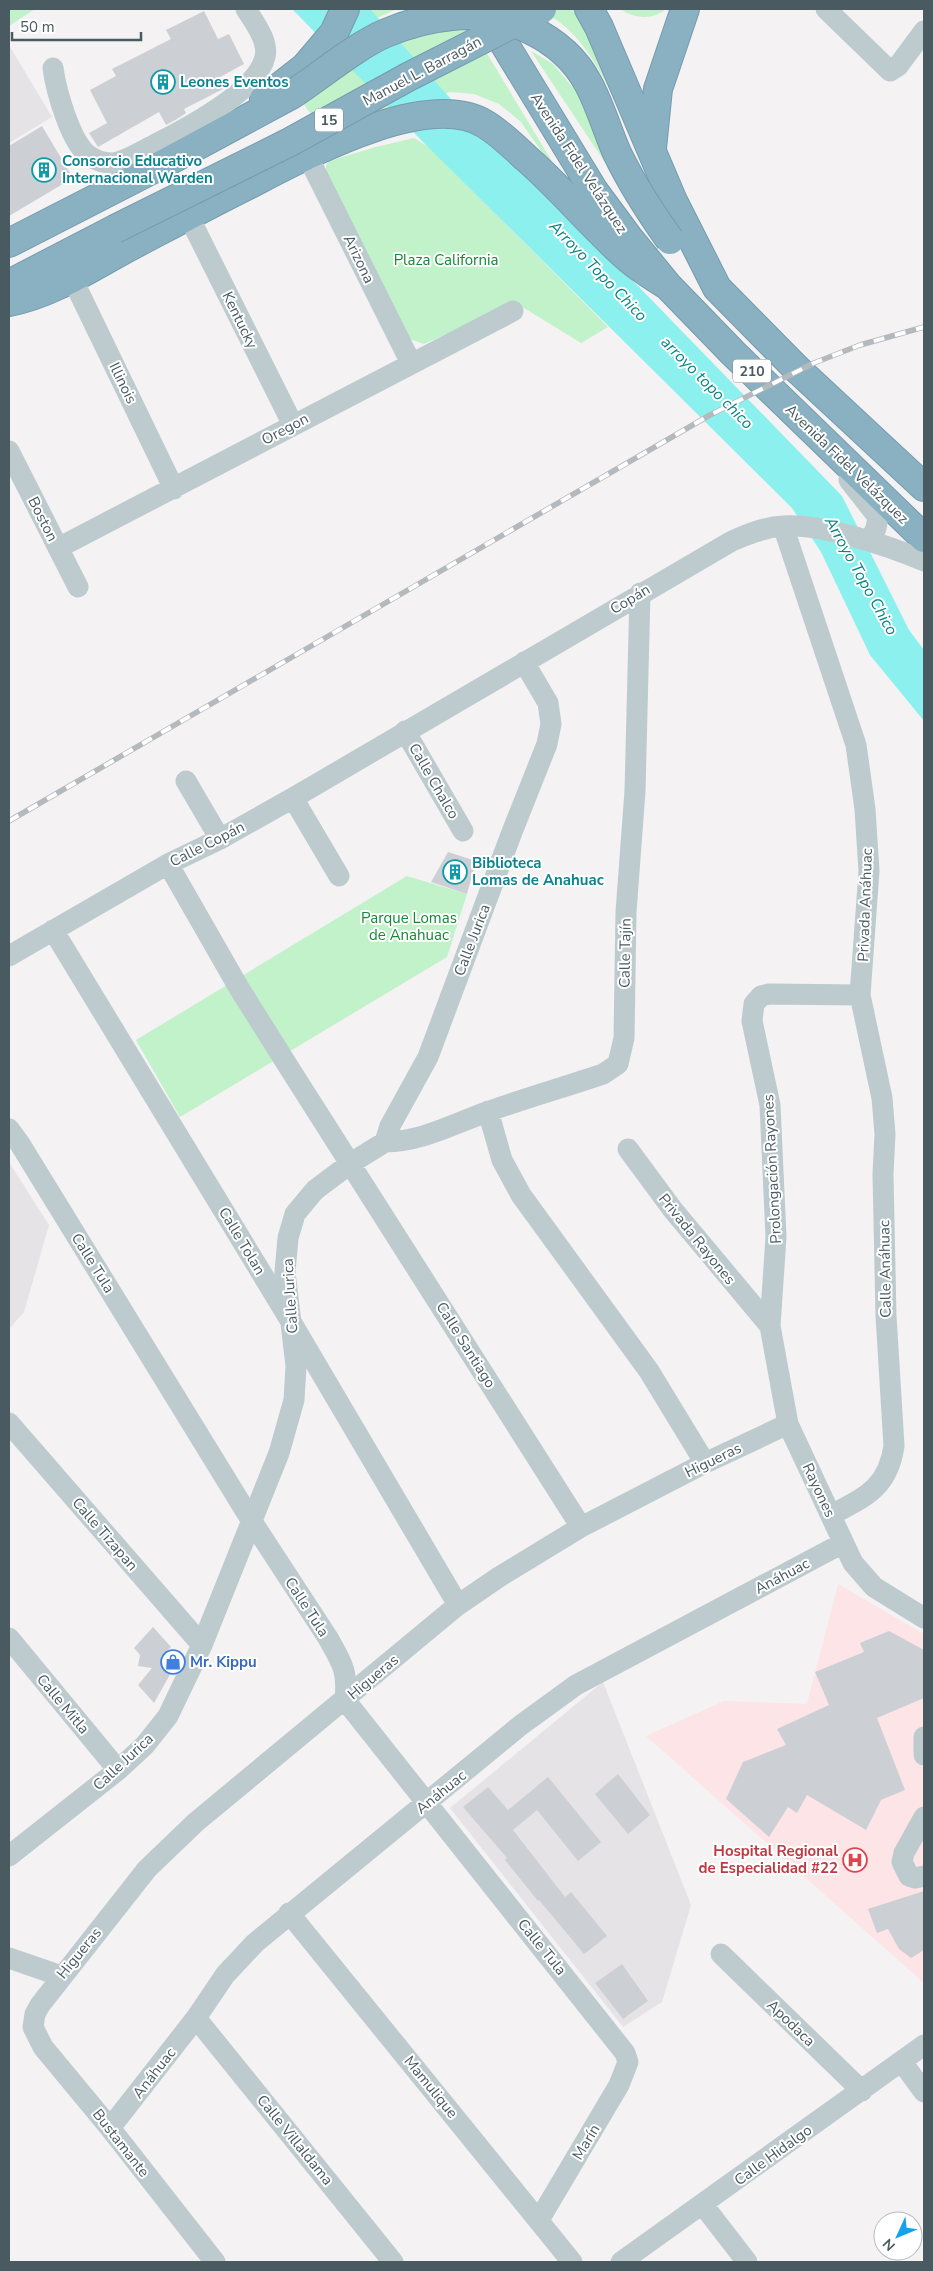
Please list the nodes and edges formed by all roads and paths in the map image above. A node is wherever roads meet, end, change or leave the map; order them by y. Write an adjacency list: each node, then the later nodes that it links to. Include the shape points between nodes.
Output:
1 (246, 9): 11 (street, via 264,42 266,52 262,64)
2 (345, 9): 11 (highway, via 334,33 304,67 274,93)
3 (482, 9): 10 (highway, bridge, via 448,44); 19 (highway, Avenida Fidel Velázquez / 210, via 594,191)
4 (542, 9): 10 (highway, Manuel L. Barragán / 15, bridge)
5 (589, 9): 12 (highway, 210)
6 (685, 9): 12 (highway, via 658,89)
7 (826, 9): 8 (street, via 890,71 896,69)
8 (924, 31)
9 (53, 68): 11 (street, via 62,110 81,147 97,160 121,161)
10 (408, 77): 18 (highway, Manuel L. Barragán / 15, bridge, via 290,142)
11 (205, 126): 14 (highway)
12 (652, 149): 20 (highway, 210, via 672,200)
13 (307, 155): 15 (highway); 19 (highway, via 346,137 402,120 436,115 474,119 504,138 630,260); 23 (street, Arizona)
14 (167, 162): 16 (highway); 20 (highway, bridge, via 291,95 384,34 454,15 494,18 541,34 568,56 588,82 636,188 670,240)
15 (188, 215): 17 (highway); 25 (street, Kentucky)
16 (9, 243)
17 (72, 278): 21 (highway); 28 (street, Illinois)
18 (9, 284)
19 (668, 286): 24 (highway, Avenida Fidel Velázquez / 210)
20 (717, 288): 27 (highway, 210, via 804,376)
21 (9, 302)
22 (513, 311): 23 (street, Oregon)
23 (410, 363): 25 (street, Oregon)
24 (797, 414): 30 (highway, Avenida Fidel Velázquez / 210); 31 (street, via 878,517 876,528)
25 (293, 425): 28 (street, Oregon)
26 (9, 451): 32 (street, Boston)
27 (924, 487)
28 (174, 489): 32 (street, Oregon)
29 (784, 526): 31 (street, Copán, via 806,526); 35 (street, Copán, via 750,533 732,541); 46 (street, Privada Anáhuac, via 856,745 866,808 869,870)
30 (924, 538)
31 (865, 540): 33 (street, Copán)
32 (58, 548): 34 (street, Boston)
33 (924, 561)
34 (78, 587)
35 (640, 593): 36 (street, Copán); 47 (street, Calle Tajín, via 635,791 626,912 622,1056 618,1064 604,1074)
36 (524, 662): 37 (street, Copán); 49 (street, Calle Jurica, via 548,703 552,724 548,744 428,1056 390,1126)
37 (405, 731): 39 (street, Calle Copán); 40 (street, Calle Chalco)
38 (186, 781): 41 (street)
39 (293, 798): 41 (street, Calle Copán); 43 (street)
40 (462, 831)
41 (220, 838): 42 (street, Calle Copán)
42 (168, 864): 44 (street, Calle Copán); 51 (street, Calle Santiago, via 288,1066)
43 (339, 876)
44 (53, 930): 45 (street, Calle Copán); 52 (street, Calle Tolan)
45 (9, 956)
46 (860, 995): 53 (street, Prolongación Rayones, via 769,994 761,996 752,1008 770,1105 774,1157 776,1237); 57 (street, Calle Anáhuac, via 882,1098 885,1134 886,1316 894,1446 892,1461 881,1483 872,1492)
47 (488, 1111): 49 (street, Calle Tajín, via 404,1142); 56 (street, via 502,1160 521,1195 648,1372)
48 (9, 1128): 58 (street, Calle Tula)
49 (385, 1142): 51 (street, Calle Jurica)
50 (628, 1149): 53 (street, Privada Rayones, via 679,1217)
51 (351, 1163): 52 (street, Calle Jurica, via 315,1190 295,1214 288,1238 285,1272); 59 (street, Calle Santiago)
52 (290, 1320): 58 (street, Calle Jurica, via 296,1366 294,1400 279,1453); 61 (street, Calle Tolan)
53 (770, 1326): 55 (street, Rayones)
54 (9, 1423): 64 (street, Calle Tizapan)
55 (788, 1424): 56 (street, Higueras); 57 (street, Rayones)
56 (705, 1463): 59 (street, Higueras)
57 (831, 1515): 60 (street, Rayones)
58 (251, 1520): 64 (street, Calle Jurica); 65 (street, Calle Tula, via 338,1655 347,1680)
59 (581, 1527): 61 (street, Higueras)
60 (844, 1543): 62 (street, Rayones, via 864,1578 885,1596); 69 (street, Anáhuac, via 576,1685 521,1725)
61 (458, 1606): 65 (street, Higueras)
62 (924, 1618)
63 (9, 1638): 68 (street, Calle Mitla)
64 (202, 1645): 68 (street, Calle Jurica, via 168,1716 145,1745)
65 (345, 1700): 69 (street, Calle Tula); 76 (street, Higueras, via 163,1852)
66 (924, 1737): 67 (street)
67 (924, 1755)
68 (118, 1770): 71 (street, Calle Jurica)
69 (427, 1803): 73 (street, Anáhuac); 80 (street, Calle Tula, via 616,2040)
70 (924, 1817): 72 (street, via 902,1862 909,1876)
71 (9, 1854)
72 (924, 1876)
73 (289, 1913): 77 (street, Anáhuac, via 254,1943 225,1975); 86 (street, Mamulique)
74 (721, 1954): 82 (street, Apodaca)
75 (9, 1958): 76 (street)
76 (61, 1976): 78 (street, Higueras)
77 (196, 2018): 84 (street, Anáhuac); 88 (street, Calle Villaldama)
78 (32, 2021): 84 (street, Bustamante, via 43,2047)
79 (924, 2045): 81 (street, Calle Hidalgo)
80 (628, 2062): 86 (street, Marín, via 619,2085)
81 (902, 2062): 82 (street, Calle Hidalgo); 83 (street)
82 (862, 2091): 85 (street, Calle Hidalgo)
83 (924, 2092)
84 (110, 2128): 87 (street, Bustamante)
85 (703, 2205): 90 (street, Calle Hidalgo); 91 (street)
86 (539, 2220): 89 (street, Mamulique)
87 (215, 2262)
88 (393, 2262)
89 (572, 2262)
90 (621, 2262)
91 (747, 2262)

